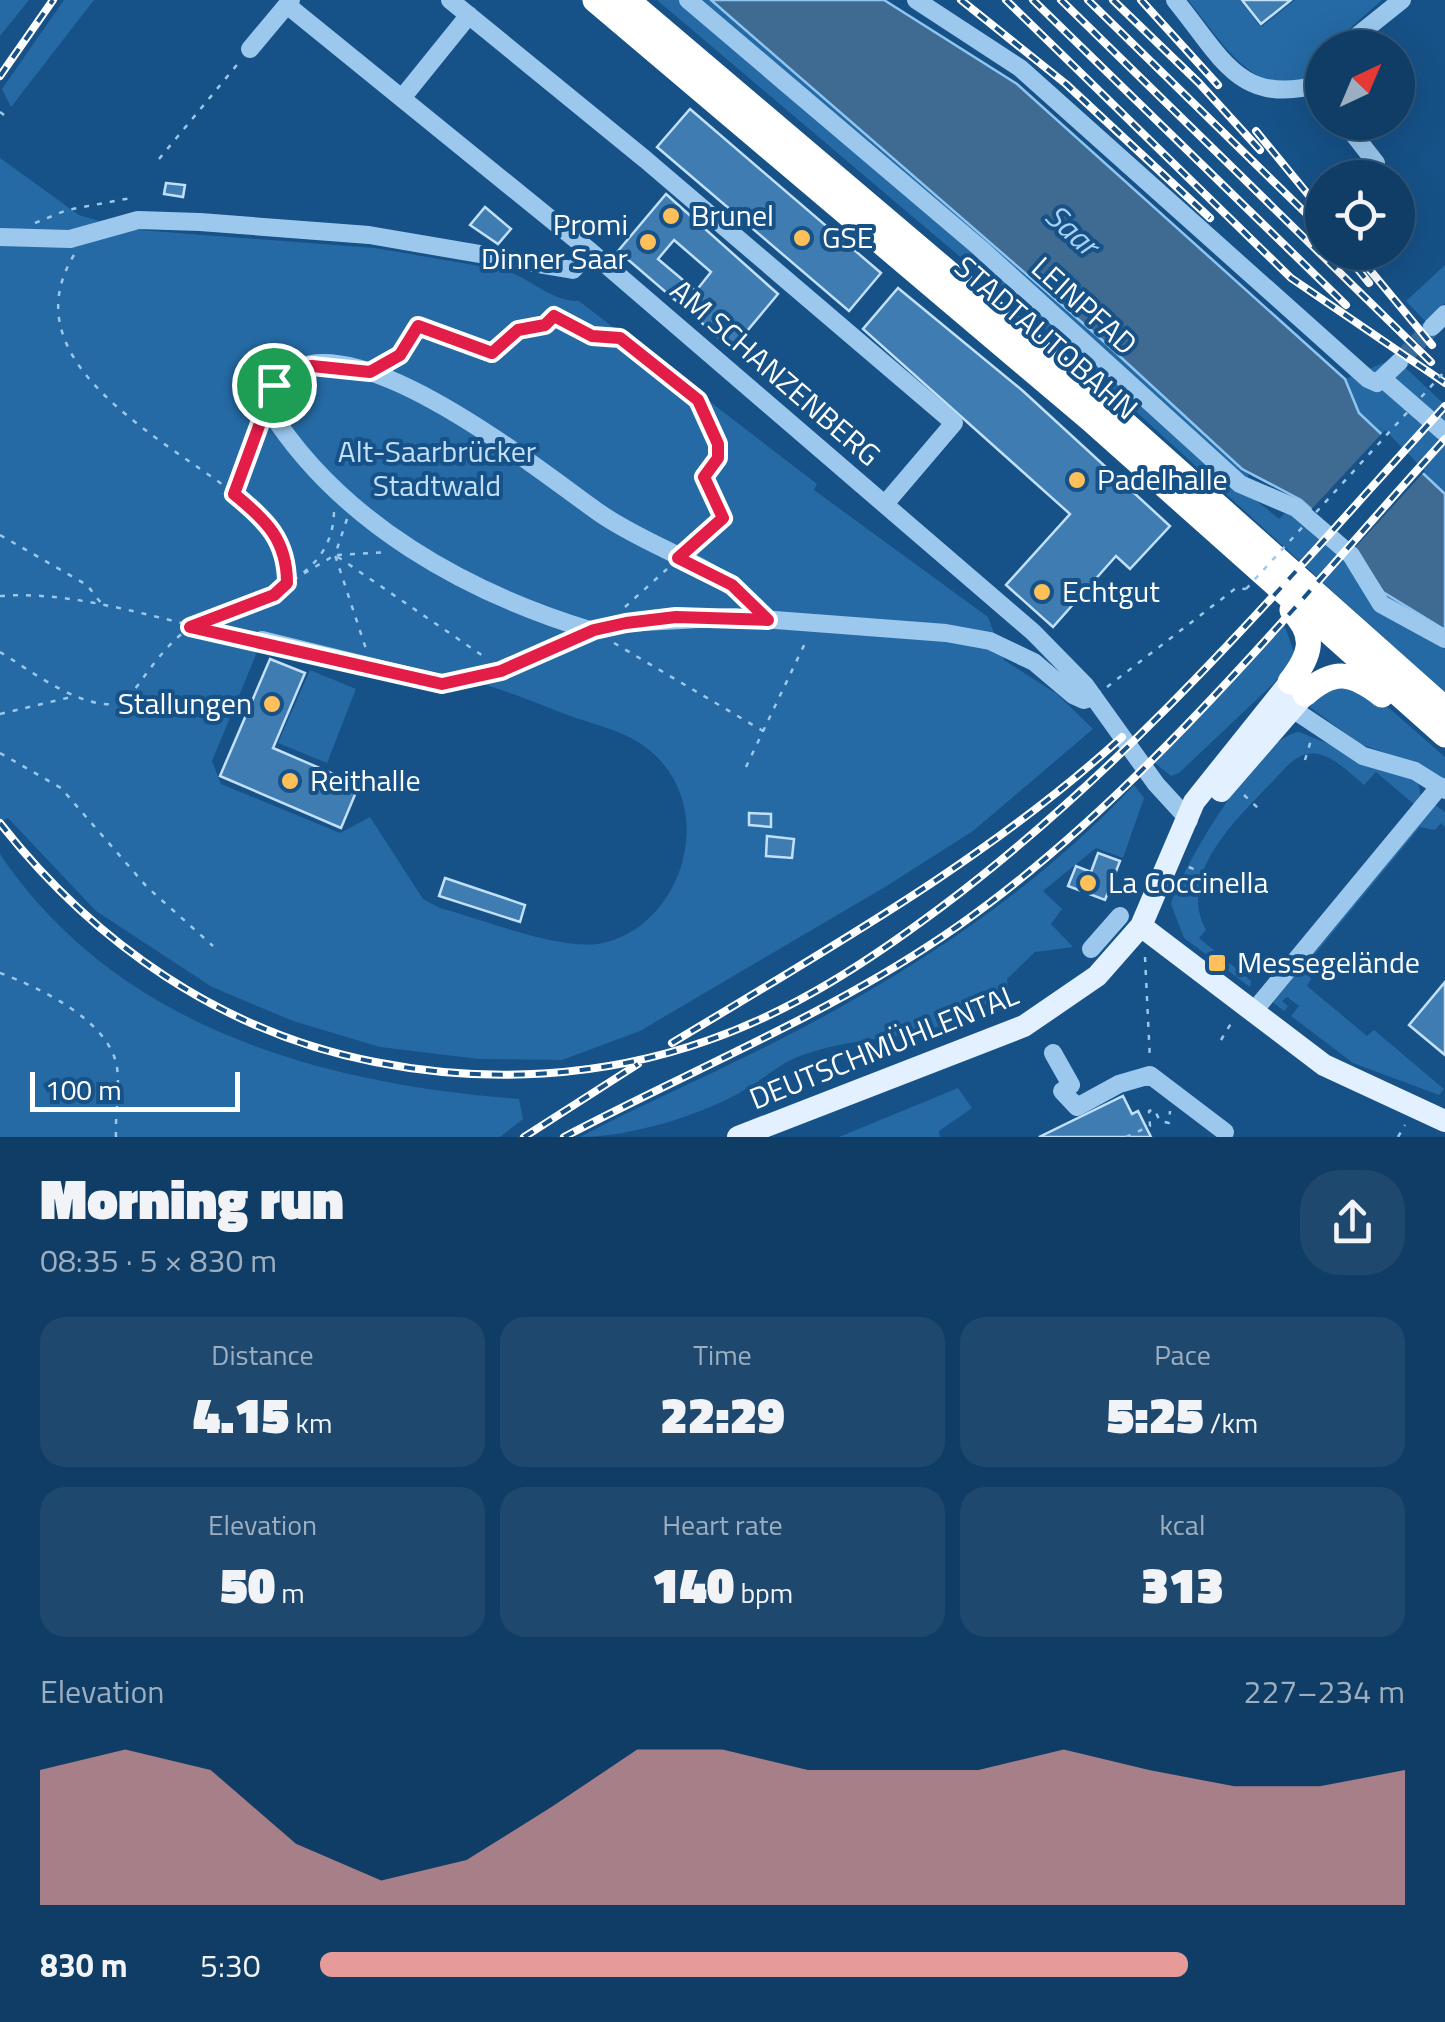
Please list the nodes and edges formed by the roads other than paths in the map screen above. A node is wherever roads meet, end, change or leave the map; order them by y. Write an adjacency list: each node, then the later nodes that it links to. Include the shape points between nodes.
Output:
1 (450, 0): 9 (street)
2 (595, 0): 22 (highway, STADTAUTOBAHN)
3 (627, 0): 29 (highway, STADTAUTOBAHN, via 1089,392)
4 (688, 0): 25 (street, LEINPFAD, via 980,248 1240,484 1296,508 1351,555 1381,604)
5 (916, 0): 19 (street, via 1020,68 1360,372 1377,384)
6 (1175, 0): 12 (street, via 1242,82 1262,90)
7 (1402, 0): 10 (street)
8 (289, 3): 11 (street); 13 (street, AM SCHANZENBERG)
9 (469, 16): 13 (street); 21 (street, via 954,424)
10 (1364, 30)
11 (250, 50)
12 (1305, 85)
13 (402, 98): 17 (street, AM SCHANZENBERG)
14 (1358, 140): 15 (street)
15 (1374, 160)
16 (0, 237): 17 (street, via 70,239 138,220 369,235 573,270)
17 (590, 251): 21 (street, AM SCHANZENBERG)
18 (1399, 362): 19 (street)
19 (1383, 379): 20 (street)
20 (1445, 433)
21 (885, 504): 28 (street, AM SCHANZENBERG, via 1033,632)
22 (1217, 530): 27 (highway, via 1308,627 1308,654); 30 (highway, STADTAUTOBAHN)
23 (768, 620): 24 (street, via 676,617); 24 (street, via 732,585 602,514 436,400 370,372 334,365 294,369 274,385 268,408 288,440 322,478 413,551 506,600); 28 (street, via 990,641 1034,662 1073,694)
24 (594, 630): 26 (street, via 501,671 442,684)
25 (1445, 639)
26 (262, 640)
27 (1291, 696): 31 (highway, via 1330,675 1361,679); 32 (street, via 1362,756 1415,771); 33 (main road, DEUTSCHMÜHLENTAL, via 1206,786)
28 (1094, 698): 33 (street, AM SCHANZENBERG)
29 (1445, 709)
30 (1445, 735)
31 (1445, 750)
32 (1442, 788): 36 (street)
33 (1189, 820): 34 (main road, DEUTSCHMÜHLENTAL)
34 (1130, 921): 35 (street); 36 (main road); 39 (main road, DEUTSCHMÜHLENTAL, via 1097,976 1024,1026)
35 (1092, 949)
36 (1242, 1017): 38 (main road, via 1364,1085)
37 (1053, 1053): 40 (street, via 1077,1106 1150,1075 1225,1132)
38 (1445, 1120)
39 (738, 1137)
40 (1206, 1137)

